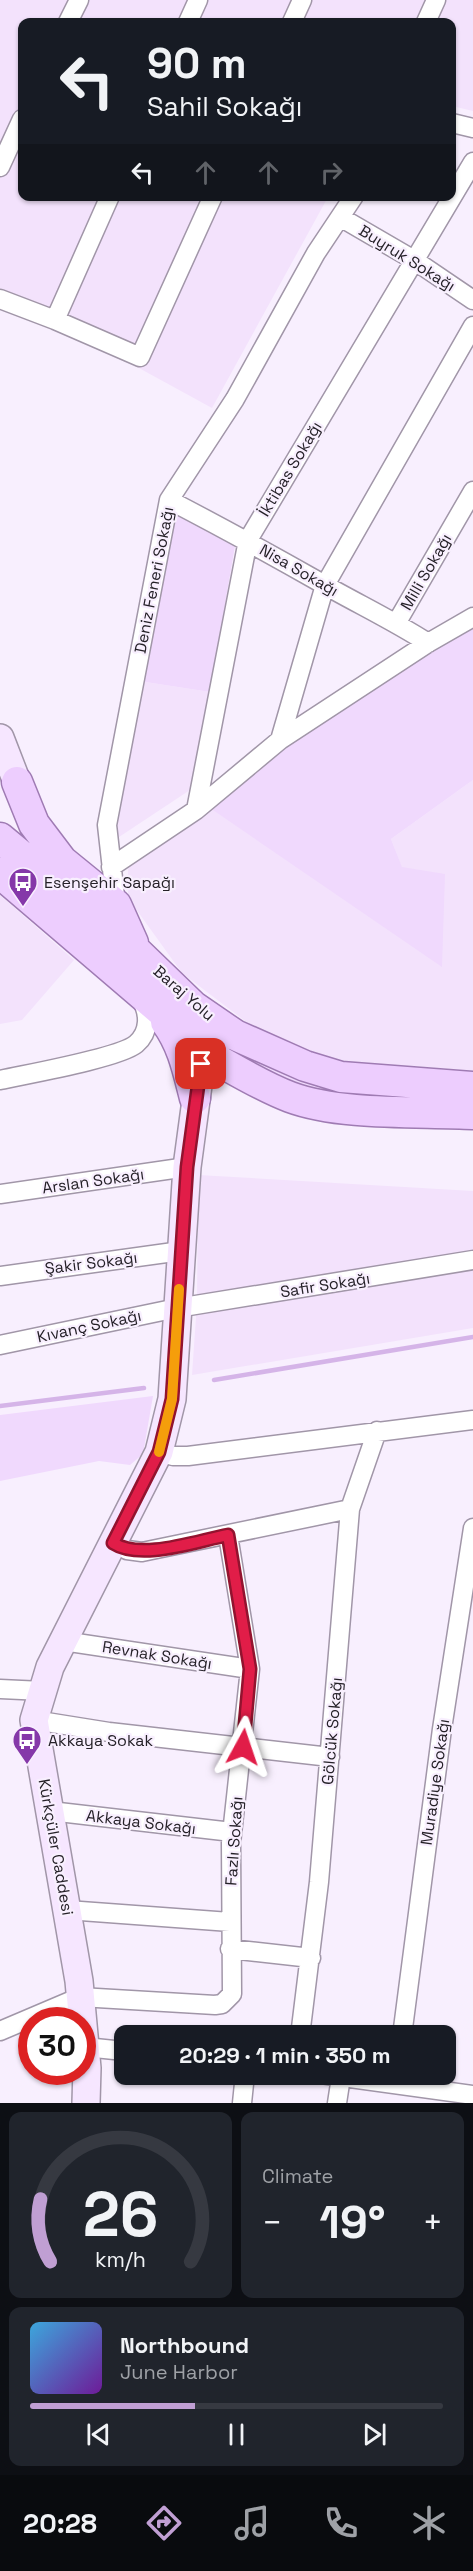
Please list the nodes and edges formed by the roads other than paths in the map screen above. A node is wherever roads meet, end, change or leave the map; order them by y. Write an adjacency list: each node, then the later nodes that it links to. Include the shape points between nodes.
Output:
1 (78, 0): 5 (street)
2 (198, 0): 6 (street)
3 (302, 0): 7 (street)
4 (435, 0): 8 (street)
5 (70, 18)
6 (190, 18)
7 (294, 18)
8 (428, 18)
9 (456, 124): 11 (street)
10 (18, 128): 13 (street)
11 (473, 128)
12 (473, 162): 14 (street, İktibas Sokağı)
13 (0, 167)
14 (456, 190)
15 (109, 201): 23 (street)
16 (211, 201): 23 (street, via 140,357)
17 (351, 201): 19 (street, Deniz Feneri Sokağı)
18 (450, 201): 20 (street, İktibas Sokağı)
19 (340, 217): 20 (street, Buyruk Sokağı); 26 (street, Deniz Feneri Sokağı, via 235,399)
20 (414, 260): 22 (street, Buyruk Sokağı); 27 (street, İktibas Sokağı)
21 (0, 299): 23 (street)
22 (473, 300)
23 (55, 320)
24 (473, 326): 28 (street)
25 (473, 491): 30 (street, Milli Sokağı)
26 (169, 500): 27 (street, Nisa Sokağı); 39 (street, Deniz Feneri Sokağı, via 107,825)
27 (248, 540): 28 (street, Nisa Sokağı); 35 (street, İktibas Sokağı)
28 (325, 585): 30 (street, Nisa Sokağı); 33 (street)
29 (473, 617): 31 (street)
30 (397, 622): 31 (street, Nisa Sokağı)
31 (428, 643): 33 (street)
32 (0, 738): 34 (main road)
33 (280, 740): 35 (street)
34 (17, 783): 36 (main road, via 12,810); 37 (main road, via 34,824)
35 (196, 810): 39 (street)
36 (0, 831)
37 (62, 861): 38 (main road, via 49,851 35,849); 40 (main road)
38 (8, 863): 41 (main road, Baraj Yolu); 42 (main road, Baraj Yolu)
39 (111, 867): 40 (street, Deniz Feneri Sokağı)
40 (116, 905): 41 (main road)
41 (136, 951): 43 (main road, Baraj Yolu)
42 (132, 987): 44 (main road, Baraj Yolu); 46 (street, via 144,1004 148,1019 145,1033 135,1045 117,1053)
43 (194, 1006): 45 (main road); 47 (main road, Baraj Yolu, via 235,1035 304,1066 341,1077)
44 (156, 1007): 45 (main road, Baraj Yolu); 48 (main road, via 175,1035)
45 (205, 1047): 48 (main road, Kürkçüler Caddesi); 49 (main road, Baraj Yolu, via 221,1062 292,1098 332,1107)
46 (0, 1080)
47 (473, 1087)
48 (195, 1098): 50 (main road, Kürkçüler Caddesi)
49 (473, 1114)
50 (187, 1167): 51 (street, Arslan Sokağı); 52 (main road, Kürkçüler Caddesi)
51 (0, 1194)
52 (181, 1251): 54 (street, Şakir Sokağı); 55 (main road, Kürkçüler Caddesi)
53 (473, 1260): 55 (street, Safir Sokağı)
54 (0, 1276)
55 (177, 1308): 56 (street, Kıvanç Sokağı); 59 (main road, Kürkçüler Caddesi, via 172,1399)
56 (0, 1345)
57 (473, 1420): 58 (street)
58 (376, 1431): 59 (street, via 188,1456); 60 (street, Gölcük Sokağı)
59 (159, 1452): 63 (main road, Kürkçüler Caddesi)
60 (350, 1509): 62 (street); 70 (street, Gölcük Sokağı)
61 (473, 1528): 80 (street, Muradiye Sokağı)
62 (228, 1535): 63 (street, via 142,1552 127,1551); 65 (street, Fazlı Sokağı)
63 (113, 1543): 64 (main road, Kürkçüler Caddesi)
64 (63, 1641): 65 (street, Revnak Sokağı); 67 (main road, Kürkçüler Caddesi)
65 (250, 1669): 69 (street, Fazlı Sokağı)
66 (0, 1689): 67 (street)
67 (43, 1691): 68 (main road, Kürkçüler Caddesi)
68 (34, 1720): 69 (street); 71 (main road, Kürkçüler Caddesi)
69 (243, 1747): 70 (street); 72 (street, Fazlı Sokağı)
70 (330, 1757): 76 (street, Gölcük Sokağı)
71 (50, 1811): 72 (street, Akkaya Sokağı); 73 (main road, Kürkçüler Caddesi)
72 (232, 1832): 74 (street, Fazlı Sokağı)
73 (67, 1910): 74 (street); 77 (main road, Kürkçüler Caddesi)
74 (230, 1922): 75 (street, Fazlı Sokağı)
75 (230, 1949): 76 (street); 77 (street, Fazlı Sokağı, via 232,1994 222,2004)
76 (311, 1958): 79 (street, Gölcük Sokağı)
77 (80, 1997): 78 (main road, Kürkçüler Caddesi); 81 (street)
78 (81, 2007)
79 (302, 2025)
80 (403, 2025)
81 (0, 2031)
82 (96, 2048): 83 (street)
83 (114, 2050)
84 (86, 2085): 90 (main road, Kürkçüler Caddesi)
85 (244, 2085): 91 (street)
86 (340, 2085): 92 (street)
87 (379, 2085): 88 (street)
88 (395, 2088): 89 (street)
89 (473, 2096)
90 (86, 2103)
91 (242, 2103)
92 (337, 2103)

